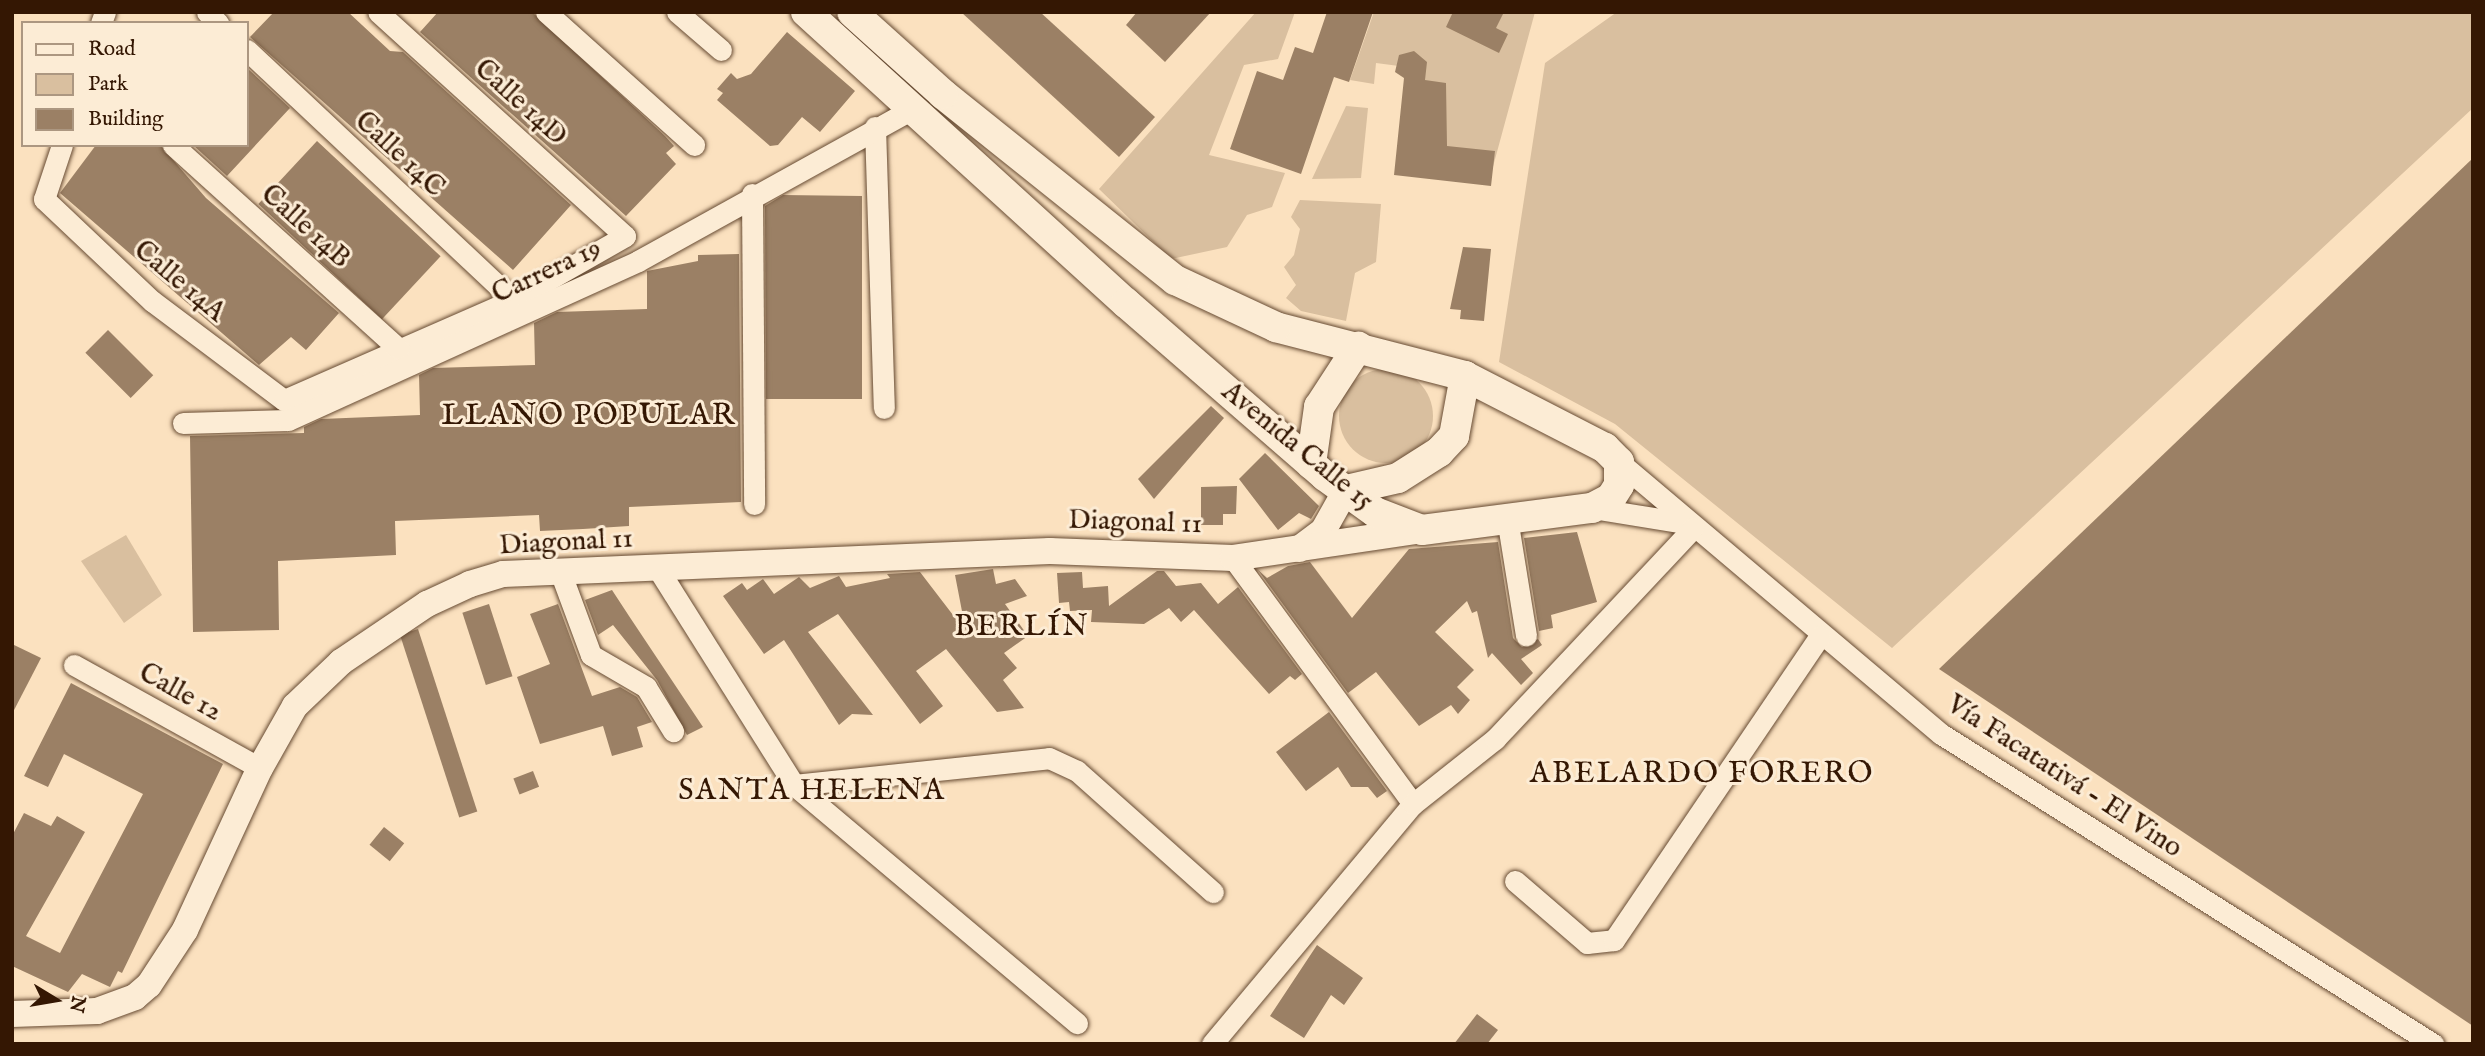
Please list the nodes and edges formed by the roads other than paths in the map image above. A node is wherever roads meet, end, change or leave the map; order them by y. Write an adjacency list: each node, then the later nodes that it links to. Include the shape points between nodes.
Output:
1 (378, 12): 14 (street, Calle 14D, via 625,236)
2 (546, 12): 10 (street)
3 (677, 12): 6 (street)
4 (806, 12): 8 (main road, Avenida Calle 15)
5 (852, 12): 15 (main road, via 943,94 1175,280 1276,327)
6 (721, 50)
7 (248, 51): 14 (street, Calle 14C)
8 (914, 108): 9 (street, Carrera 19); 21 (main road, Avenida Calle 15)
9 (876, 127): 13 (street, Carrera 19); 18 (street)
10 (694, 145)
11 (61, 147): 16 (street, Calle 14A, via 44,199 152,301 284,400)
12 (175, 147): 16 (street, Calle 14B)
13 (752, 194): 19 (street, Carrera 19, via 638,261 288,420); 23 (street)
14 (513, 300): 16 (street)
15 (1358, 347): 17 (main road); 21 (main road, via 1319,407)
16 (399, 349)
17 (1465, 376): 20 (main road, via 1605,448); 22 (main road, via 1454,436 1439,452 1398,478)
18 (884, 408)
19 (183, 423)
20 (1619, 462): 24 (main road, via 1619,485 1611,498); 26 (street, Vía Facatativá - El Vino)
21 (1311, 464): 22 (main road, Avenida Calle 15)
22 (1346, 490): 27 (main road, Avenida Calle 15, via 1375,512); 28 (street, via 1323,531)
23 (754, 504)
24 (1592, 508): 25 (main road, Avenida Calle 15); 26 (street)
25 (1507, 518): 27 (main road, Avenida Calle 15); 32 (street)
26 (1691, 526): 33 (street, Vía Facatativá - El Vino); 38 (street, via 1494,739)
27 (1422, 530): 28 (street, Diagonal 11)
28 (1297, 550): 29 (street, Diagonal 11)
29 (1233, 558): 30 (street, Diagonal 11, via 1050,551); 38 (street)
30 (658, 569): 31 (street, Diagonal 11); 37 (street)
31 (561, 574): 35 (street, via 591,654 646,687); 36 (street, Diagonal 11, via 503,574 427,604 314,685 295,706)
32 (1526, 635)
33 (1820, 636): 39 (street, via 1614,940 1587,943); 44 (street, Vía Facatativá - El Vino, via 1941,734)
34 (75, 665): 36 (street, Calle 12)
35 (673, 731)
36 (260, 768): 41 (street, Diagonal 11, via 185,930 149,985 135,997 97,1011)
37 (794, 785): 40 (street, via 1049,758 1077,771); 42 (street)
38 (1413, 804): 43 (street)
39 (1516, 881)
40 (1213, 892)
41 (12, 1014)
42 (1077, 1024)
43 (1221, 1041)
44 (2433, 1044)

